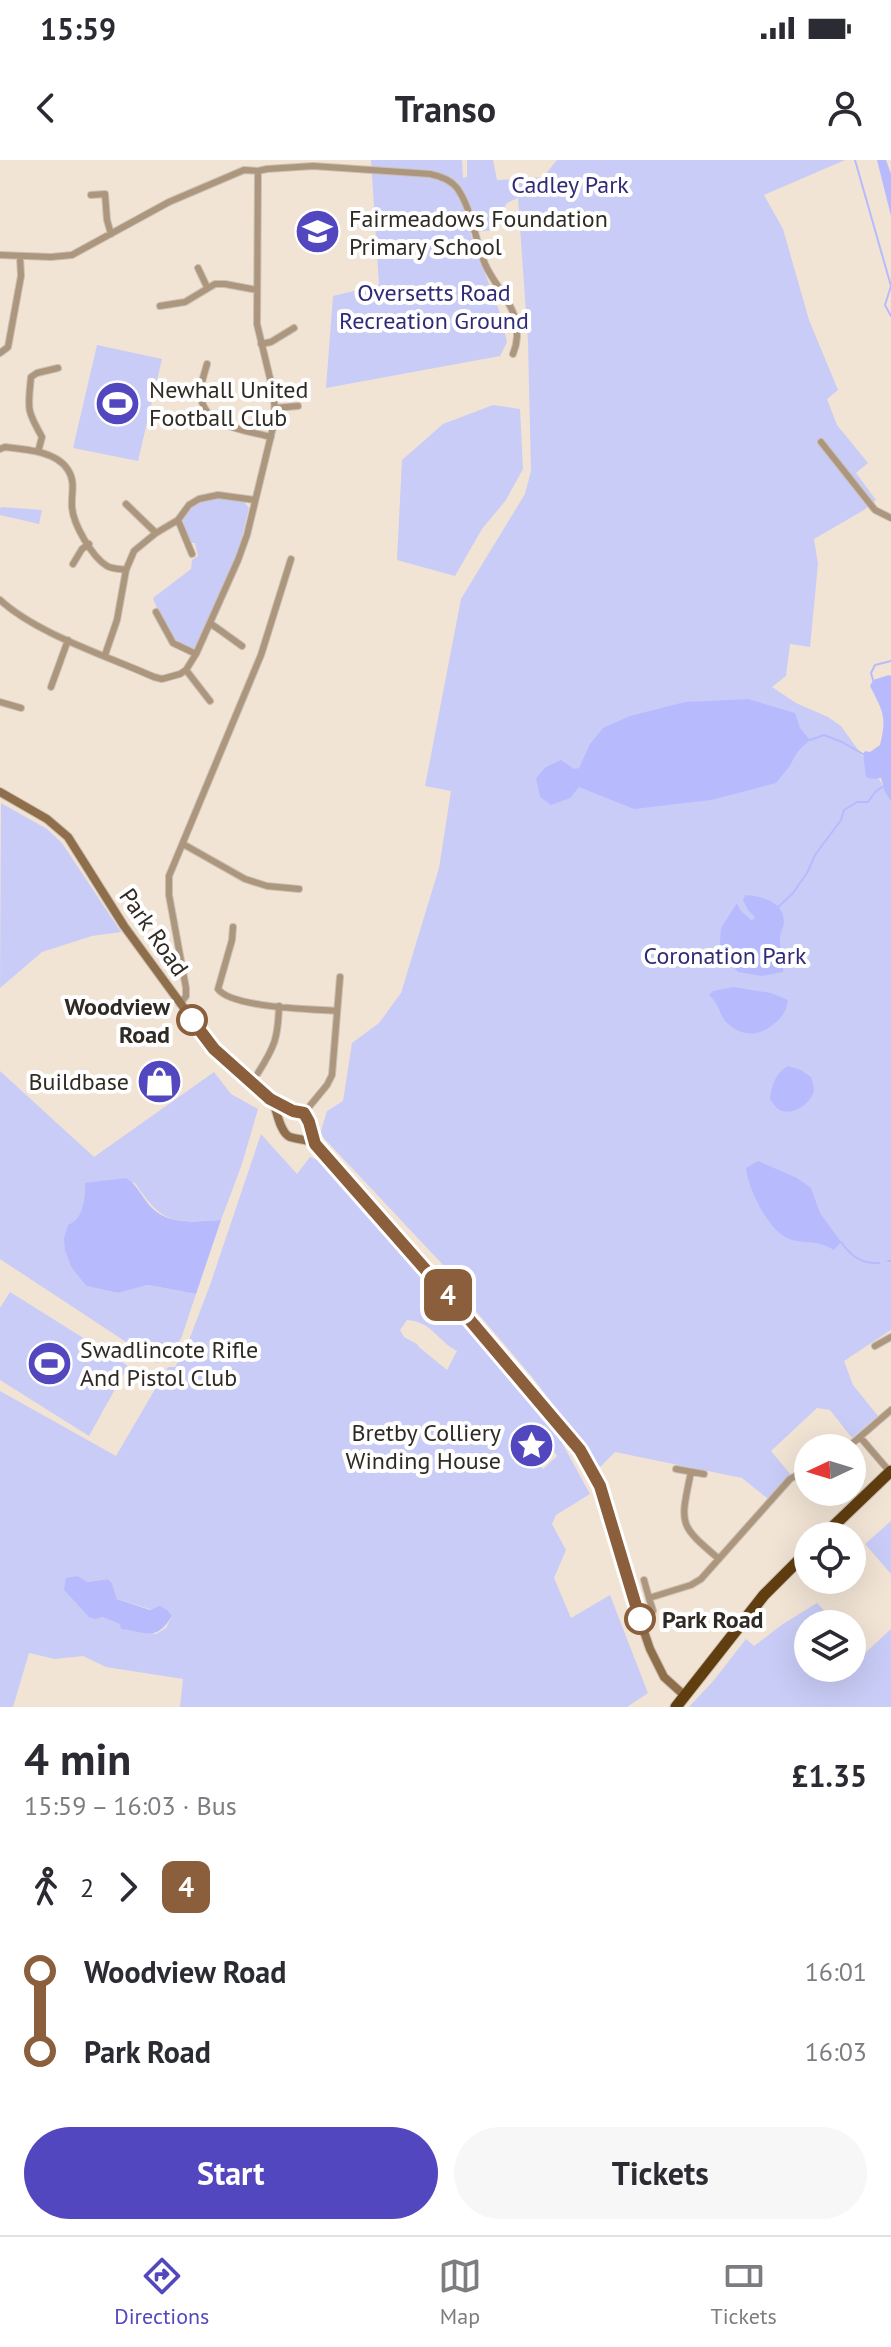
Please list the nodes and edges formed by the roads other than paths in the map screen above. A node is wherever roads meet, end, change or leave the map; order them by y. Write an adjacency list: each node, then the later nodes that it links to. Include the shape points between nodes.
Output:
1 (313, 163): 2 (street); 14 (street, via 430,174 457,188 486,266 514,314 518,332)
2 (258, 171): 4 (street, via 244,170 214,182); 9 (street)
3 (91, 195): 4 (street, via 105,194)
4 (111, 234): 6 (street, via 72,255)
5 (0, 255): 6 (street)
6 (20, 257): 13 (street, via 8,347)
7 (198, 268): 8 (street)
8 (207, 287): 9 (street, via 225,284); 10 (street, via 185,302)
9 (257, 290): 12 (street)
10 (160, 306)
11 (294, 328): 12 (street)
12 (261, 344): 20 (street)
13 (0, 353)
14 (513, 354)
15 (207, 364): 21 (street, via 201,390)
16 (58, 368): 18 (street)
17 (24, 369): 18 (street)
18 (31, 377): 26 (street, via 28,410 42,437)
19 (298, 406): 20 (street)
20 (275, 408): 23 (street)
21 (210, 415): 22 (street); 23 (street, via 230,428)
22 (184, 423)
23 (271, 437): 27 (street)
24 (821, 442): 29 (street, via 875,510)
25 (0, 449): 26 (street)
26 (38, 452): 32 (street, via 68,469 75,519)
27 (255, 500): 30 (street, via 207,497 189,505); 39 (street, via 238,560)
28 (126, 504): 31 (street)
29 (891, 518)
30 (178, 520): 31 (street); 33 (street)
31 (156, 533): 36 (street, via 134,551)
32 (89, 544): 35 (street); 36 (street, via 107,566)
33 (192, 554)
34 (291, 559): 50 (street, via 261,655)
35 (73, 564)
36 (126, 570): 43 (street)
37 (0, 600): 40 (street, via 19,616)
38 (156, 612): 42 (street, via 173,643)
39 (210, 623): 41 (street); 42 (street)
40 (68, 640): 43 (street); 45 (street)
41 (242, 646)
42 (196, 654): 44 (street)
43 (105, 655): 44 (street, via 154,677)
44 (186, 670): 46 (street)
45 (51, 687)
46 (210, 701)
47 (0, 702): 48 (street)
48 (21, 708)
49 (0, 792): 54 (main road, Park Road, via 68,837)
50 (183, 844): 51 (street, via 245,879); 54 (street, via 168,885 186,988)
51 (299, 889)
52 (233, 927): 55 (street, via 218,989 241,1002)
53 (340, 977): 56 (street)
54 (180, 1004): 58 (main road, Park Road, via 214,1049)
55 (279, 1006): 56 (street); 57 (street, via 274,1048)
56 (337, 1011): 60 (street, via 332,1075)
57 (258, 1073)
58 (273, 1102): 59 (main road, Park Road); 61 (main road, Park Road)
59 (293, 1111): 60 (main road, Park Road); 61 (main road)
60 (304, 1113): 62 (main road, Park Road)
61 (282, 1124): 63 (main road, Park Road, via 288,1136)
62 (309, 1126): 63 (main road); 64 (main road, Park Road)
63 (298, 1138): 64 (main road, Park Road)
64 (315, 1144): 81 (main road, Park Road, via 580,1450 600,1486 650,1649 664,1677)
65 (891, 1338): 66 (street)
66 (875, 1346)
67 (891, 1410): 68 (street)
68 (863, 1434)
69 (866, 1444): 71 (street)
70 (676, 1469): 72 (street)
71 (890, 1471): 75 (highway)
72 (691, 1472): 73 (street); 76 (street, via 686,1525)
73 (704, 1474)
74 (794, 1477): 76 (street)
75 (837, 1522)
76 (719, 1559): 79 (street, via 697,1582)
77 (794, 1565): 81 (highway)
78 (644, 1580): 79 (street)
79 (649, 1598): 80 (street)
80 (653, 1611)
81 (685, 1696): 82 (highway)
82 (676, 1707)

